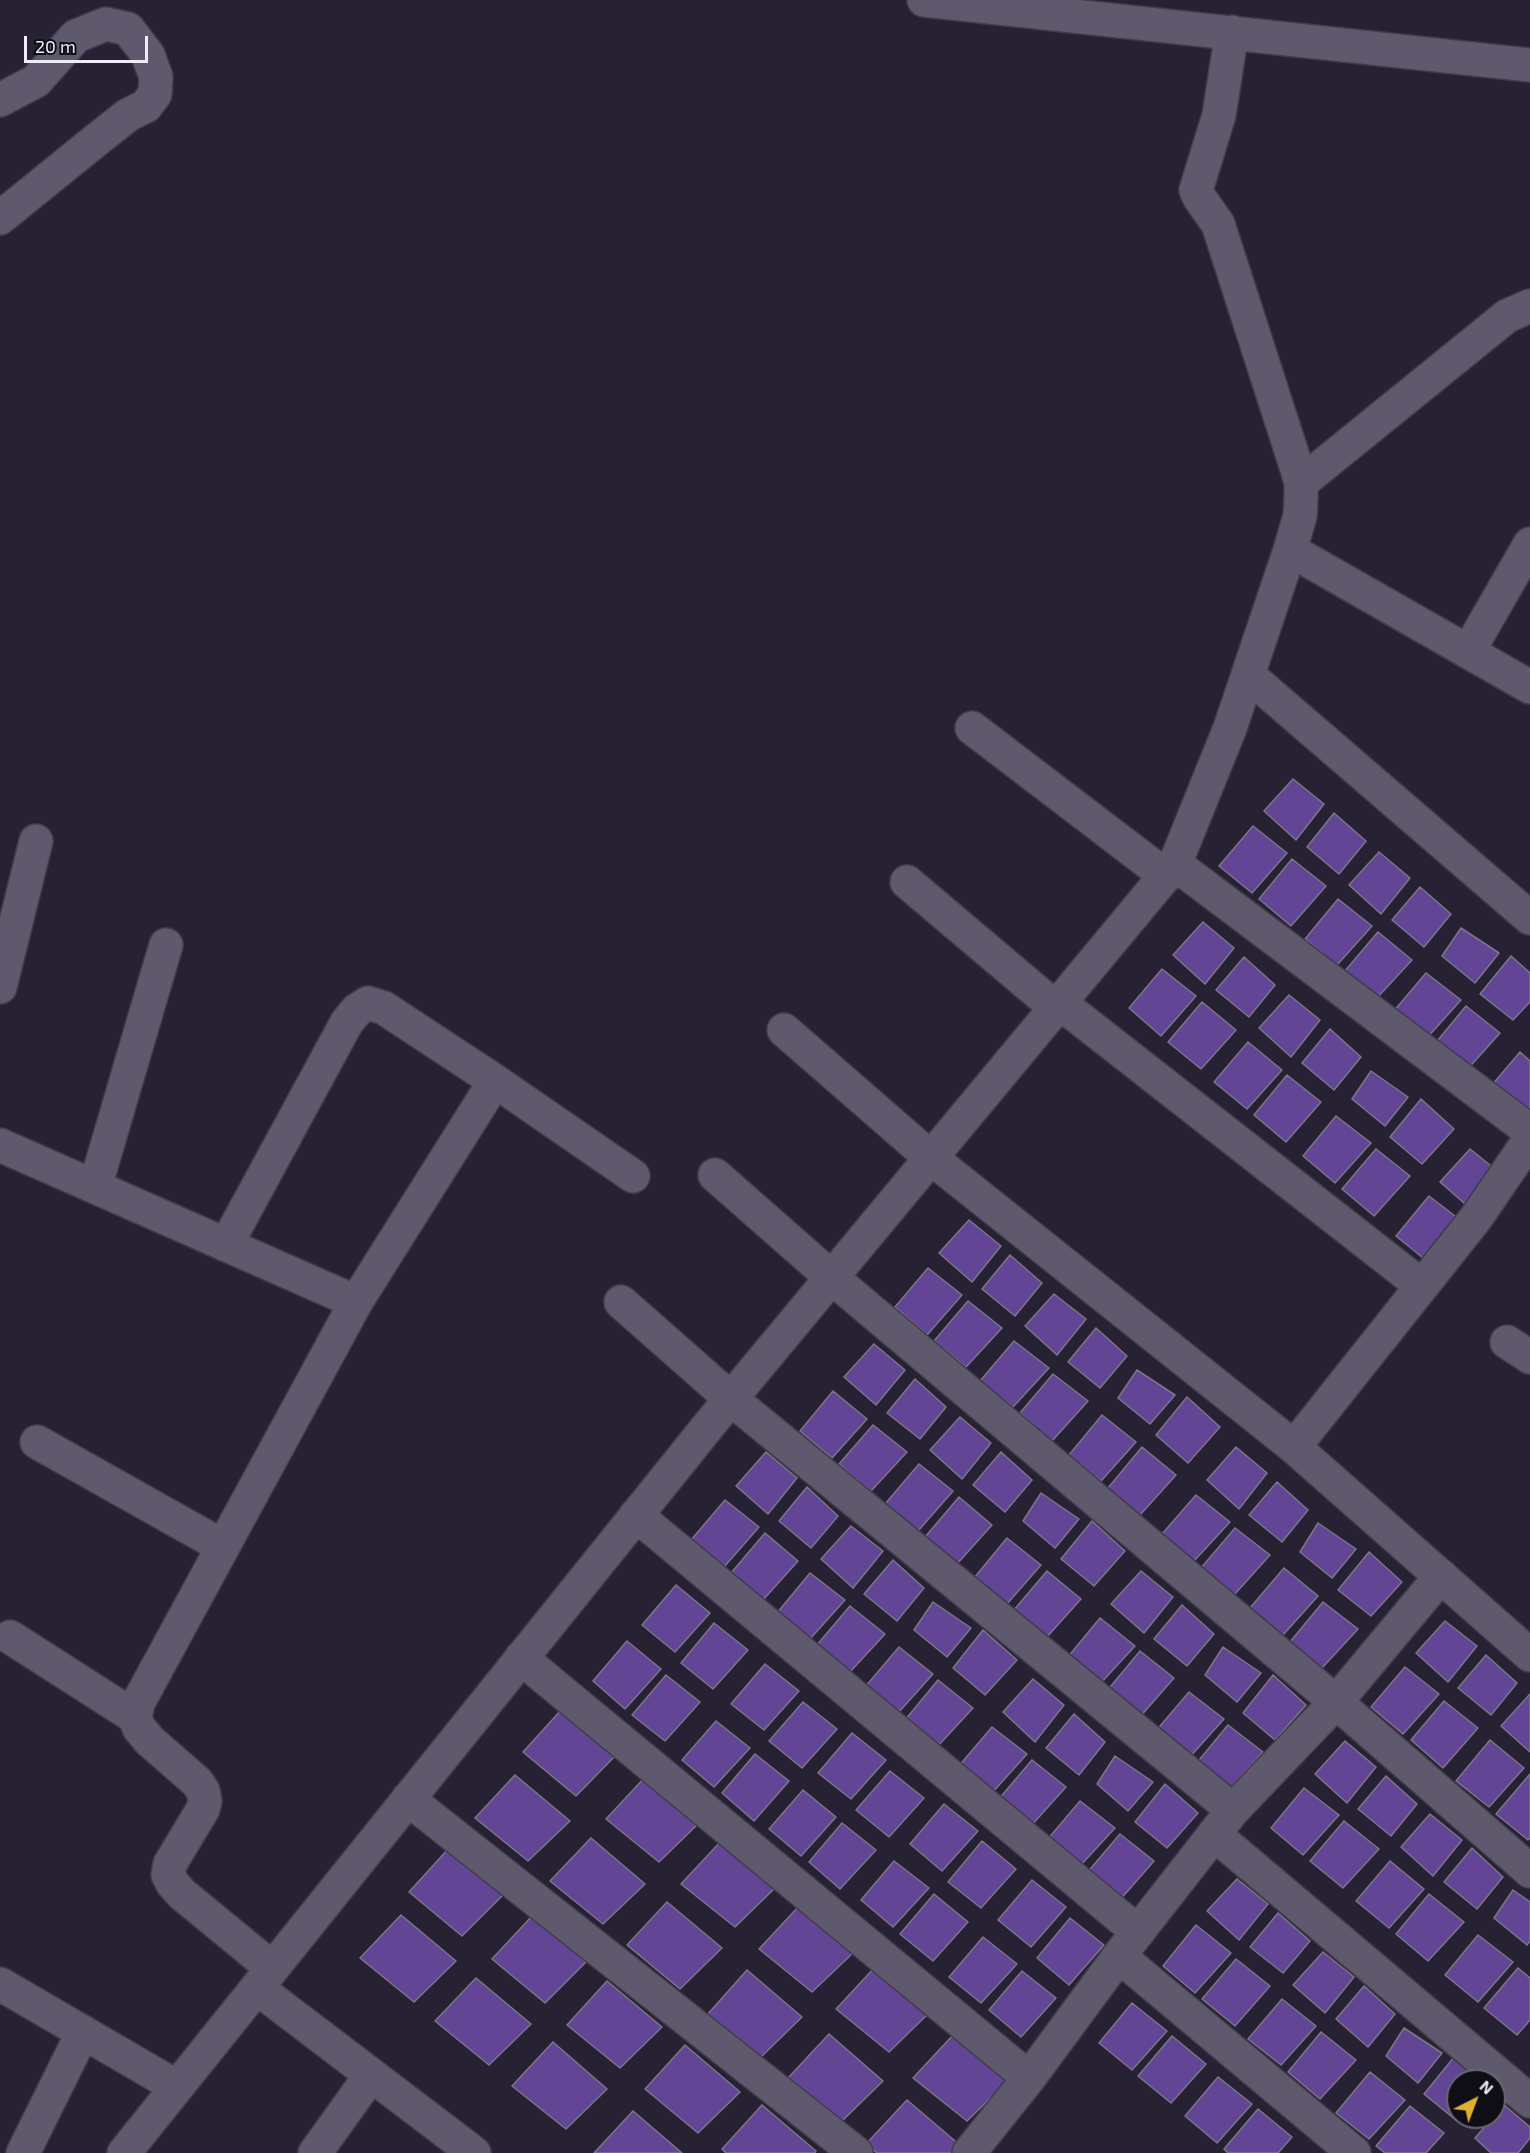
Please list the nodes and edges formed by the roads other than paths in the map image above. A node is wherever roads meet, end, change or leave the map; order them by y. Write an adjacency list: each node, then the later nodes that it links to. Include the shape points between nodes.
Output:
1 (924, 0): 2 (street)
2 (1232, 32): 3 (street); 7 (street, via 1219,116 1197,186 1199,197 1218,224)
3 (1530, 64)
4 (0, 100): 5 (street, via 36,81 76,36 106,24 128,29 148,55 156,76 155,94 146,106 128,115)
5 (0, 218)
6 (1530, 306): 7 (street, via 1507,316)
7 (1301, 483): 9 (street, via 1300,516)
8 (1530, 544): 10 (street)
9 (1290, 550): 10 (street); 11 (street)
10 (1468, 652): 12 (street)
11 (1248, 675): 15 (street); 17 (street)
12 (1530, 687)
13 (972, 728): 15 (street)
14 (36, 841): 19 (street)
15 (1171, 870): 20 (street); 23 (street)
16 (907, 882): 20 (street)
17 (1530, 918)
18 (166, 945): 29 (street)
19 (0, 987)
20 (1058, 1006): 26 (street); 32 (street)
21 (784, 1030): 26 (street)
22 (495, 1081): 28 (street); 30 (street, via 384,1008 368,1003 346,1022); 33 (street)
23 (1530, 1131)
24 (1530, 1139): 32 (street, via 1476,1218)
25 (0, 1145): 29 (street)
26 (931, 1158): 31 (street); 37 (street)
27 (715, 1174): 31 (street)
28 (633, 1176)
29 (95, 1187): 30 (street)
30 (226, 1245): 33 (street)
31 (831, 1277): 35 (street); 44 (street)
32 (1422, 1286): 37 (street)
33 (356, 1302): 39 (street)
34 (621, 1302): 35 (street)
35 (731, 1399): 38 (street); 47 (street)
36 (37, 1442): 39 (street)
37 (1294, 1447): 40 (street)
38 (636, 1515): 43 (street); 49 (street)
39 (222, 1546): 45 (street, via 138,1703)
40 (1441, 1576): 42 (street); 44 (street)
41 (10, 1637): 45 (street)
42 (1530, 1655)
43 (522, 1658): 46 (street); 54 (street)
44 (1336, 1702): 47 (street); 48 (street)
45 (135, 1717): 50 (street, via 150,1741 203,1791 203,1809 170,1864 168,1875)
46 (408, 1799): 50 (street); 61 (street)
47 (1224, 1822): 49 (street); 56 (street)
48 (1530, 1871)
49 (1129, 1944): 54 (street); 63 (street)
50 (265, 1978): 53 (street); 55 (street)
51 (0, 1984): 52 (street)
52 (82, 2032): 55 (street); 57 (street)
53 (371, 2075): 59 (street); 60 (street)
54 (1029, 2078): 62 (street)
55 (177, 2087): 58 (street)
56 (1530, 2101)
57 (23, 2153)
58 (124, 2153)
59 (315, 2153)
60 (474, 2153)
61 (856, 2153)
62 (969, 2153)
63 (1354, 2153)

